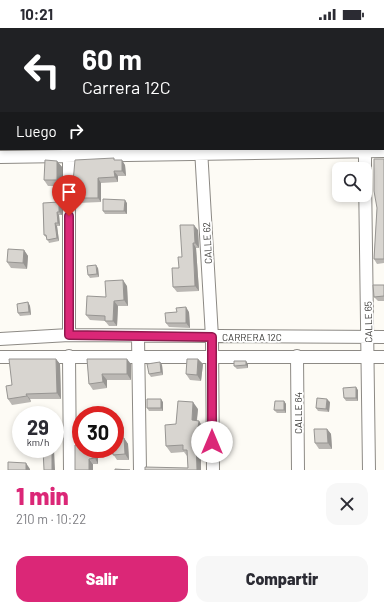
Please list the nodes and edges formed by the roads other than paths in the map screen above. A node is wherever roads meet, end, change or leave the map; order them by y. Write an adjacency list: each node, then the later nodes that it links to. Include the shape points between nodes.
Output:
1 (202, 151): 2 (street); 4 (street); 10 (street, CALLE 62)
2 (365, 151): 3 (street); 6 (street)
3 (384, 151)
4 (69, 156): 5 (street); 8 (street)
5 (0, 157)
6 (365, 162)
7 (365, 202): 11 (street, CALLE 65)
8 (69, 335): 9 (street, CARRERA 12C); 13 (street, CARRERA 12C)
9 (138, 337): 10 (street, CARRERA 12C); 15 (street)
10 (212, 337): 11 (street, CARRERA 12C); 20 (street, CALLE 62)
11 (368, 338): 12 (street, CARRERA 12C); 18 (street, CALLE 65)
12 (384, 338)
13 (0, 339)
14 (69, 356): 15 (street, CARRERA 12C); 17 (street, CARRERA 12C); 21 (street)
15 (139, 356): 20 (street, CARRERA 12C); 22 (street)
16 (297, 356): 18 (street, CARRERA 12C); 20 (street, CARRERA 12C); 24 (street, CALLE 64)
17 (0, 357)
18 (368, 357): 19 (street, CARRERA 12C); 25 (street, CALLE 65)
19 (384, 357)
20 (212, 358): 23 (street, CALLE 62)
21 (70, 470)
22 (140, 470)
23 (213, 470)
24 (298, 470)
25 (369, 470)

